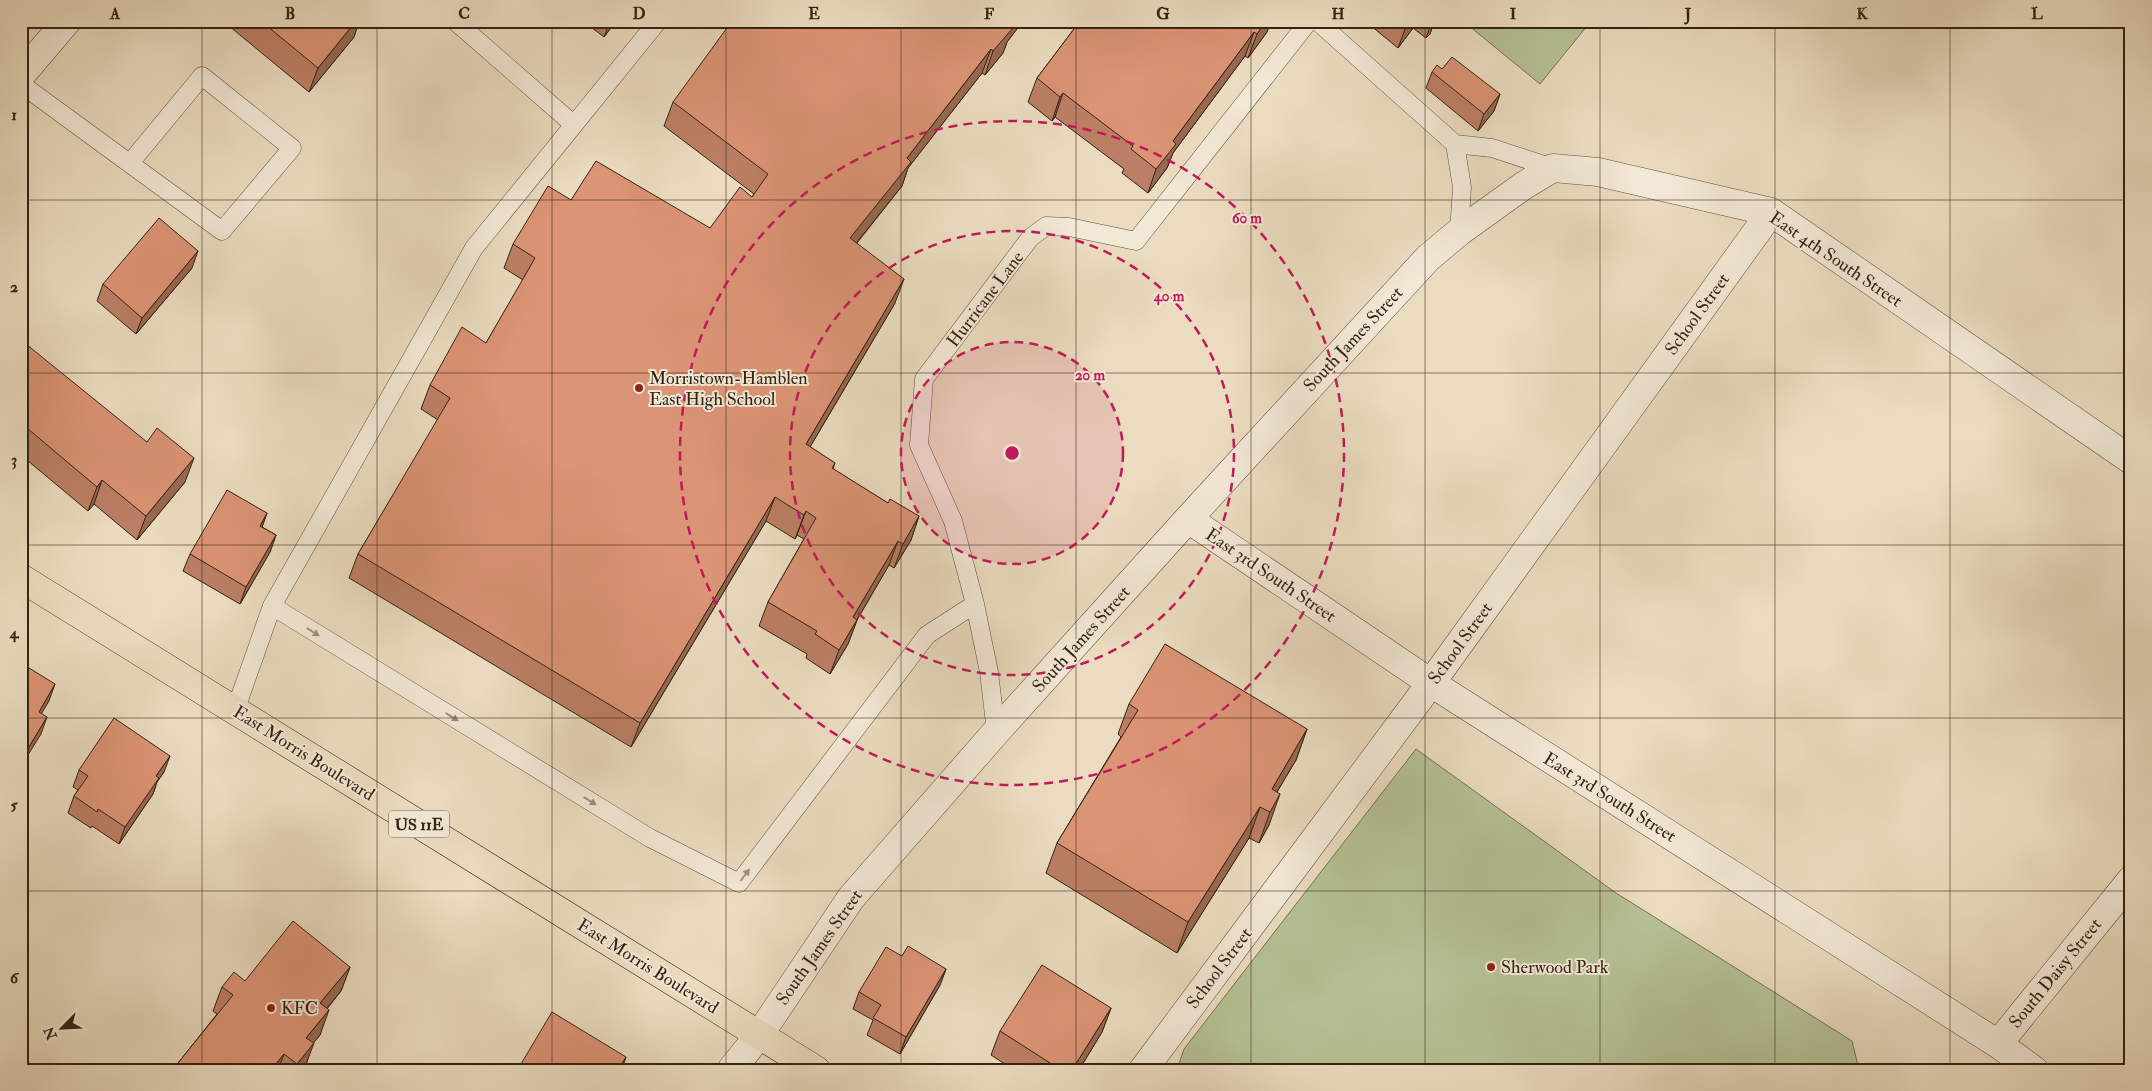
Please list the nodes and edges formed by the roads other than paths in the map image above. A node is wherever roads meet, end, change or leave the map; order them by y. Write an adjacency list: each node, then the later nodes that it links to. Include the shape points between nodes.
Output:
1 (67, 21): 6 (street)
2 (455, 21): 8 (lane)
3 (658, 21): 8 (lane)
4 (1309, 21): 17 (lane, Hurricane Lane, via 1136,241 1069,227 1046,226 1030,238 924,379 920,445 952,521)
5 (1317, 21): 9 (lane)
6 (21, 75)
7 (21, 84): 10 (lane)
8 (573, 124): 18 (lane, via 474,248)
9 (1455, 144): 11 (lane, via 1492,148); 13 (lane, via 1462,187)
10 (130, 163): 10 (lane, via 222,230 292,148 202,76)
11 (1553, 168): 12 (street, East 4th South Street, via 1598,172); 13 (street)
12 (1770, 212): 14 (street, East 4th South Street); 19 (street, School Street)
13 (1459, 232): 15 (street, South James Street, via 1428,258)
14 (2131, 460)
15 (1188, 519): 19 (street, East 3rd South Street); 21 (street, South James Street)
16 (21, 578): 20 (main road, East Morris Boulevard / US 11E)
17 (975, 604): 18 (lane, one-way to 17, via 650,838 739,883 927,635); 21 (lane, Hurricane Lane, via 989,672)
18 (272, 606): 20 (lane)
19 (1431, 683): 24 (street, East 3rd South Street); 27 (street, School Street)
20 (235, 710): 23 (main road, East Morris Boulevard / US 11E)
21 (996, 732): 23 (street, South James Street, via 851,898)
22 (2131, 880): 24 (street, South Daisy Street)
23 (760, 1034): 25 (street, South James Street); 26 (main road, East Morris Boulevard / US 11E)
24 (1998, 1044): 28 (street, East 3rd South Street)
25 (731, 1070)
26 (816, 1070)
27 (1143, 1070)
28 (2034, 1070)

